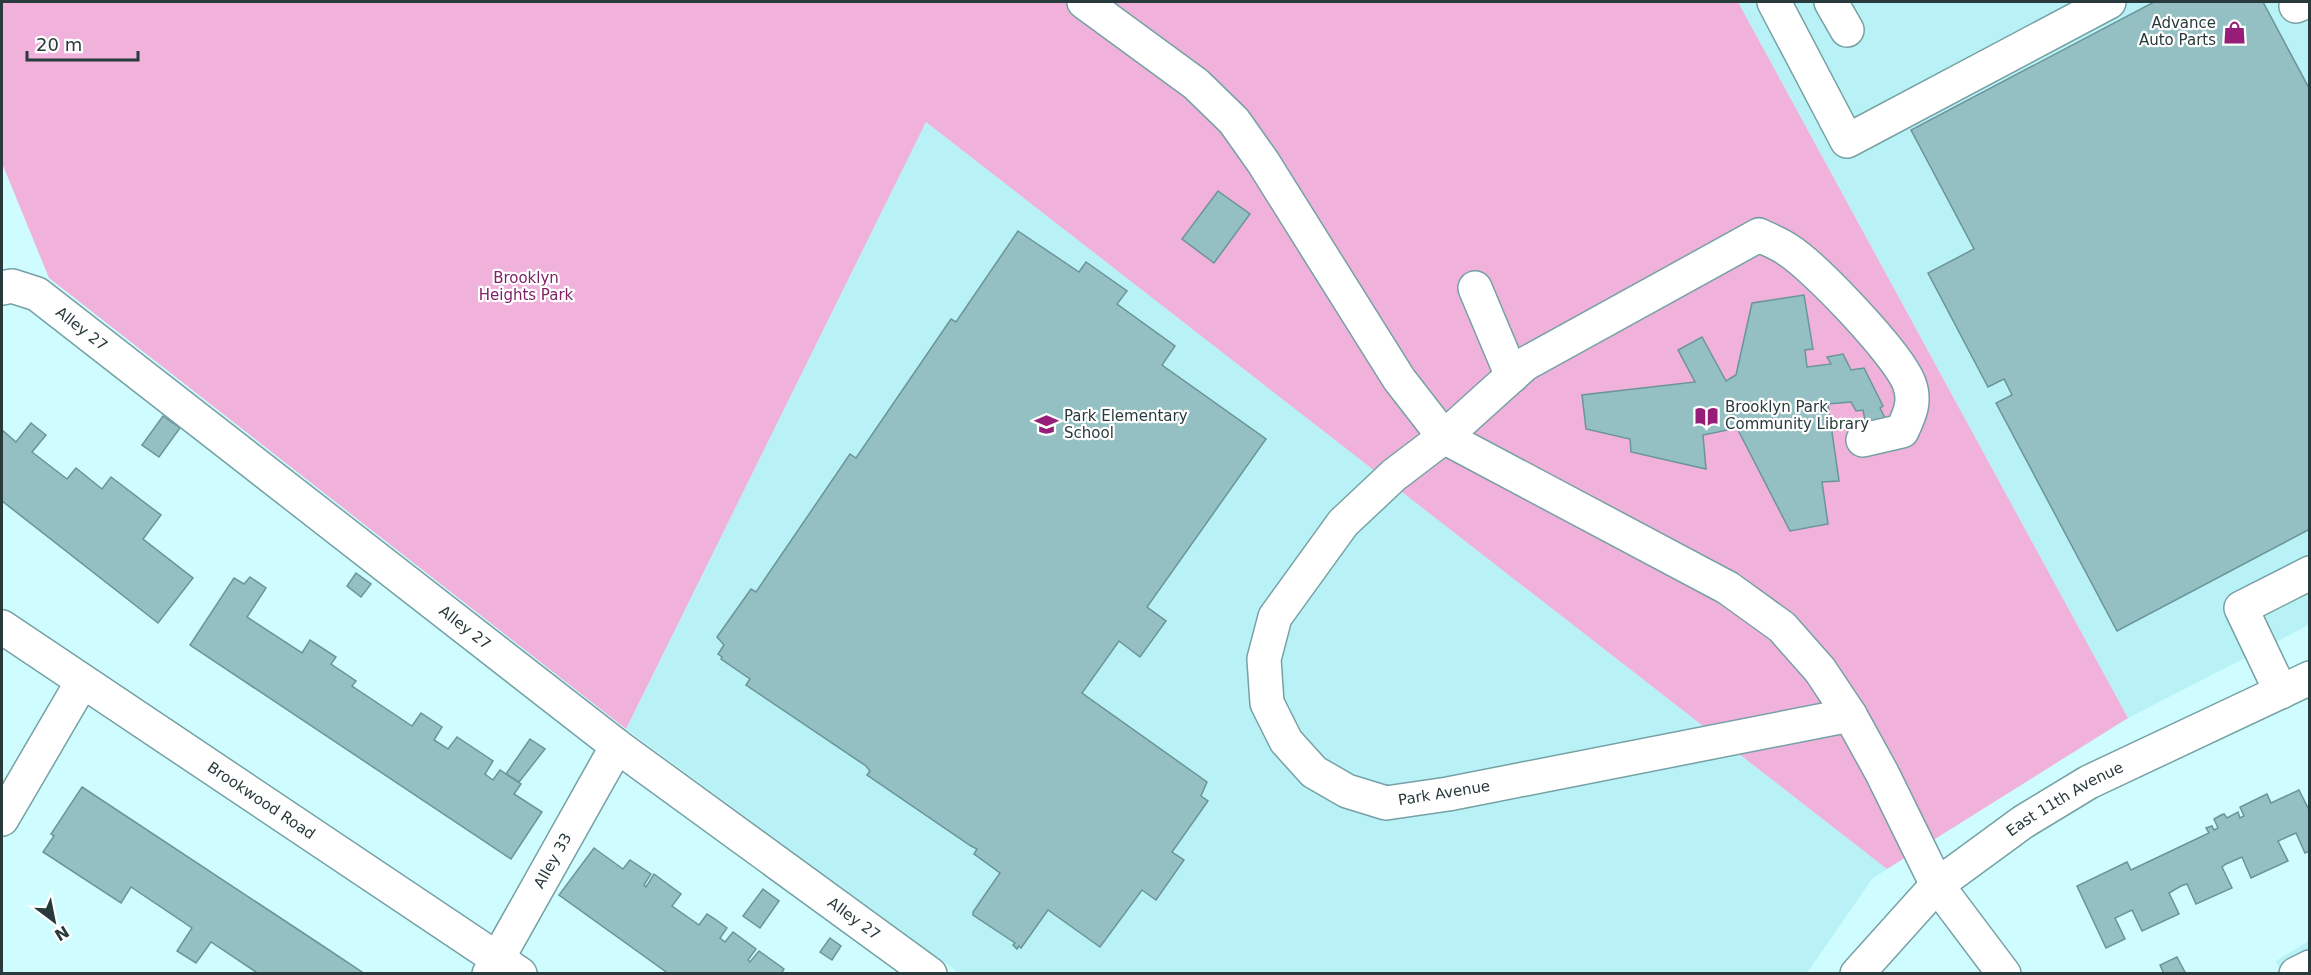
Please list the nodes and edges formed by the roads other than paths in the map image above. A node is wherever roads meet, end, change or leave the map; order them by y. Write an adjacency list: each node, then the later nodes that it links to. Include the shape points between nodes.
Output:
1 (1084, 2): 7 (street, via 1196,84 1234,121 1399,379)
2 (1774, 2): 3 (street, via 1847,141)
3 (2109, 2)
4 (2, 288): 14 (street, Alley 27, via 12,286 37,294)
5 (1475, 288): 6 (street)
6 (1512, 376): 7 (street, Park Avenue); 8 (street, Park Avenue, via 1525,364 1760,235 1788,249 1813,269 1878,339 1909,382 1913,408 1902,430)
7 (1444, 437): 13 (street, via 1728,588 1782,627 1820,670); 13 (street, Park Avenue, via 1394,475 1343,523 1275,617 1264,658 1268,703 1286,741 1314,772 1347,792 1386,802 1448,794)
8 (1863, 440)
9 (2310, 573): 12 (street, via 2241,608)
10 (2, 627): 11 (street, Brookwood Road)
11 (82, 682): 15 (street); 18 (street, Brookwood Road)
12 (2301, 685): 16 (street, East 11th Avenue, via 2089,782 2023,822)
13 (1850, 715): 16 (street)
14 (616, 746): 18 (street, Alley 33); 19 (street, Alley 27)
15 (2, 819)
16 (1937, 885): 20 (street, East 11th Avenue); 21 (street)
17 (2310, 967): 22 (street)
18 (502, 968)
19 (930, 974)
20 (1857, 974)
21 (2004, 974)
22 (2296, 974)

